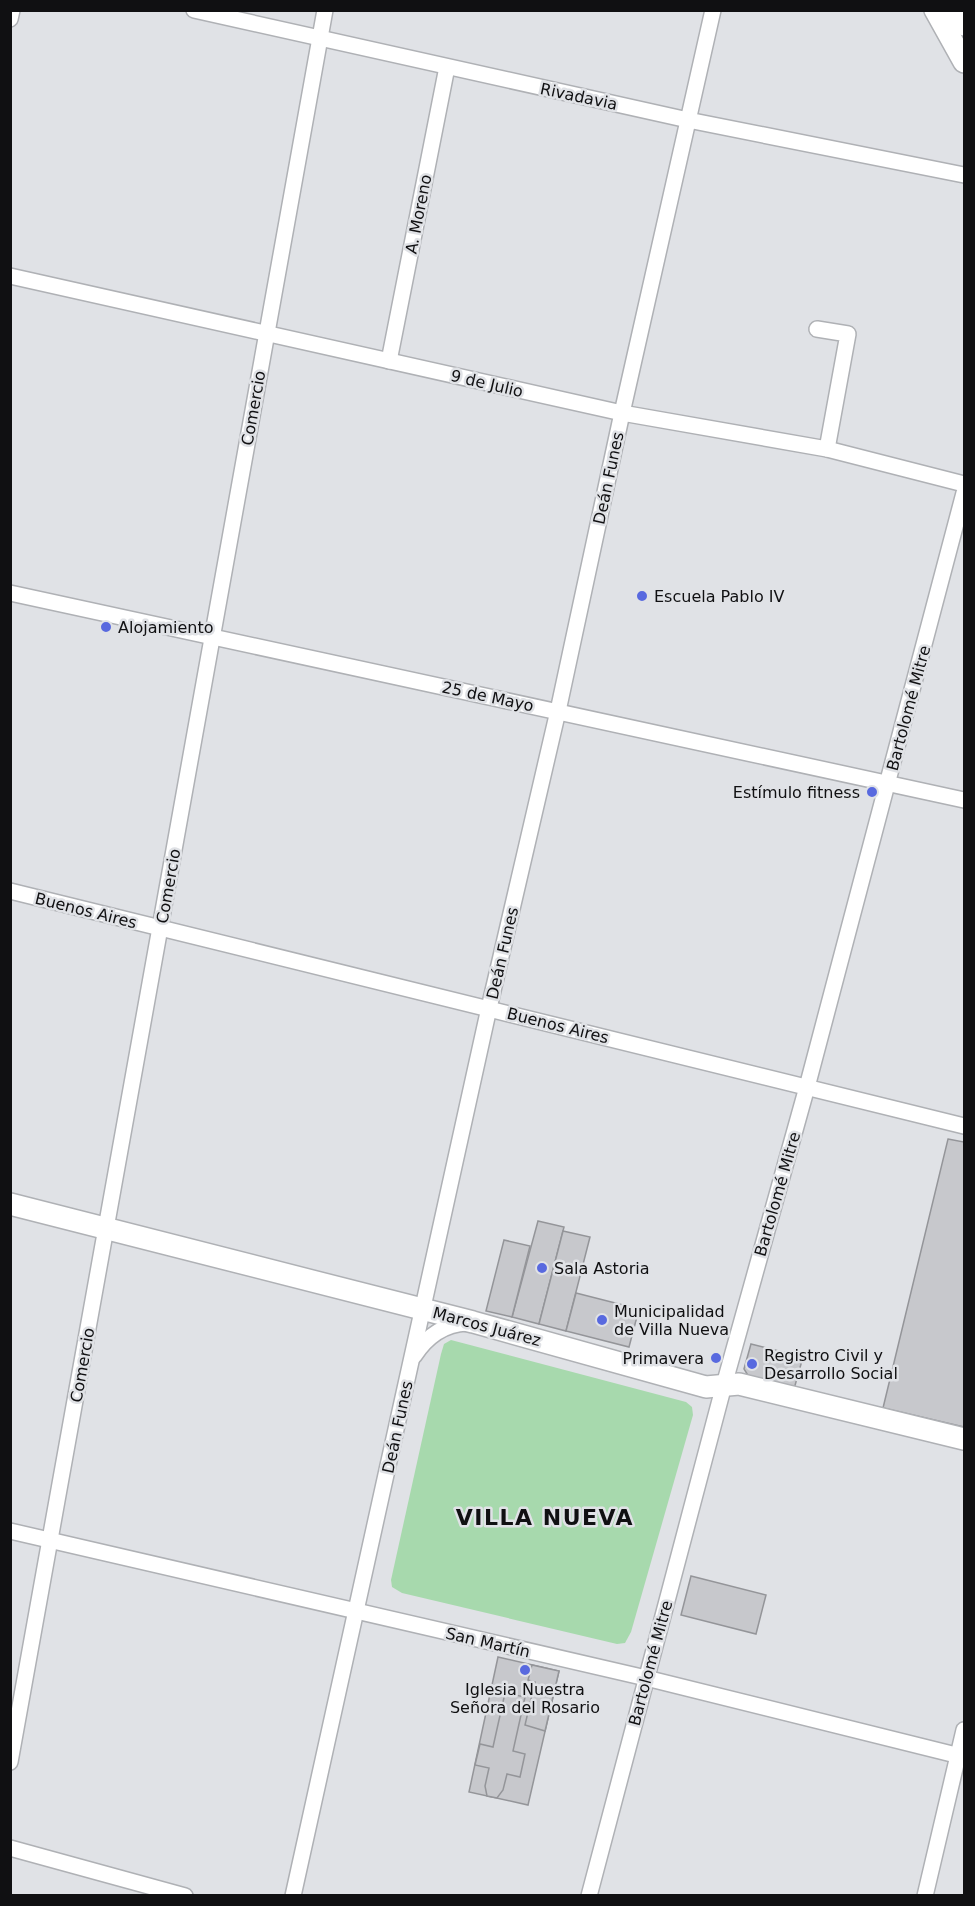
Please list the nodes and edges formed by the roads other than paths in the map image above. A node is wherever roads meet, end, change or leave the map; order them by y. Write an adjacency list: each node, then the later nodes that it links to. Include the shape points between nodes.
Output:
1 (12, 10): 7 (street)
2 (194, 10): 9 (street, Rivadavia)
3 (325, 10): 9 (street, Comercio)
4 (713, 10): 12 (street, Deán Funes)
5 (935, 10): 10 (main road)
6 (957, 10): 8 (main road)
7 (10, 19)
8 (964, 25)
9 (320, 37): 11 (street, Rivadavia); 16 (street, Comercio)
10 (964, 62)
11 (447, 67): 12 (street, Rivadavia); 17 (street, A. Moreno)
12 (688, 120): 13 (street, Rivadavia); 18 (street, Deán Funes)
13 (964, 175)
14 (10, 276): 16 (street, 9 de Julio)
15 (817, 329): 19 (street, via 848,334)
16 (267, 334): 17 (street, 9 de Julio); 23 (street, Comercio)
17 (389, 361): 18 (street, 9 de Julio)
18 (622, 413): 19 (street, 9 de Julio); 24 (street, Deán Funes)
19 (827, 449): 20 (street, 9 de Julio)
20 (964, 484)
21 (964, 493): 25 (street, Bartolomé Mitre)
22 (10, 593): 23 (street, 25 de Mayo)
23 (212, 637): 24 (street, 25 de Mayo); 28 (street, Comercio)
24 (558, 711): 25 (street, 25 de Mayo); 29 (street, Deán Funes)
25 (888, 782): 26 (street, 25 de Mayo); 30 (street, Bartolomé Mitre)
26 (964, 800)
27 (10, 891): 28 (street, Buenos Aires)
28 (160, 928): 29 (street, Buenos Aires); 33 (street, Comercio)
29 (489, 1008): 30 (street, Buenos Aires); 34 (street, Deán Funes)
30 (807, 1087): 31 (street, Buenos Aires); 37 (street, Bartolomé Mitre)
31 (964, 1126)
32 (10, 1204): 33 (main road, Marcos Juárez)
33 (107, 1228): 34 (main road, Marcos Juárez); 40 (street, Comercio)
34 (423, 1309): 35 (main road, Marcos Juárez); 36 (street, Deán Funes)
35 (473, 1322): 36 (street, via 441,1329 426,1341); 37 (main road, Marcos Juárez, via 706,1387)
36 (412, 1361): 41 (street, Deán Funes)
37 (724, 1385): 38 (main road, Marcos Juárez, via 739,1384); 42 (street, Bartolomé Mitre)
38 (964, 1439)
39 (10, 1530): 40 (street, San Martín)
40 (50, 1540): 41 (street, San Martín); 45 (street, Comercio)
41 (357, 1611): 42 (street, San Martín); 48 (street, Deán Funes)
42 (646, 1678): 44 (street, San Martín); 49 (street, Bartolomé Mitre)
43 (964, 1731): 44 (street)
44 (961, 1756): 50 (street)
45 (10, 1762)
46 (10, 1848): 47 (street)
47 (185, 1896)
48 (293, 1896)
49 (589, 1896)
50 (925, 1896)

